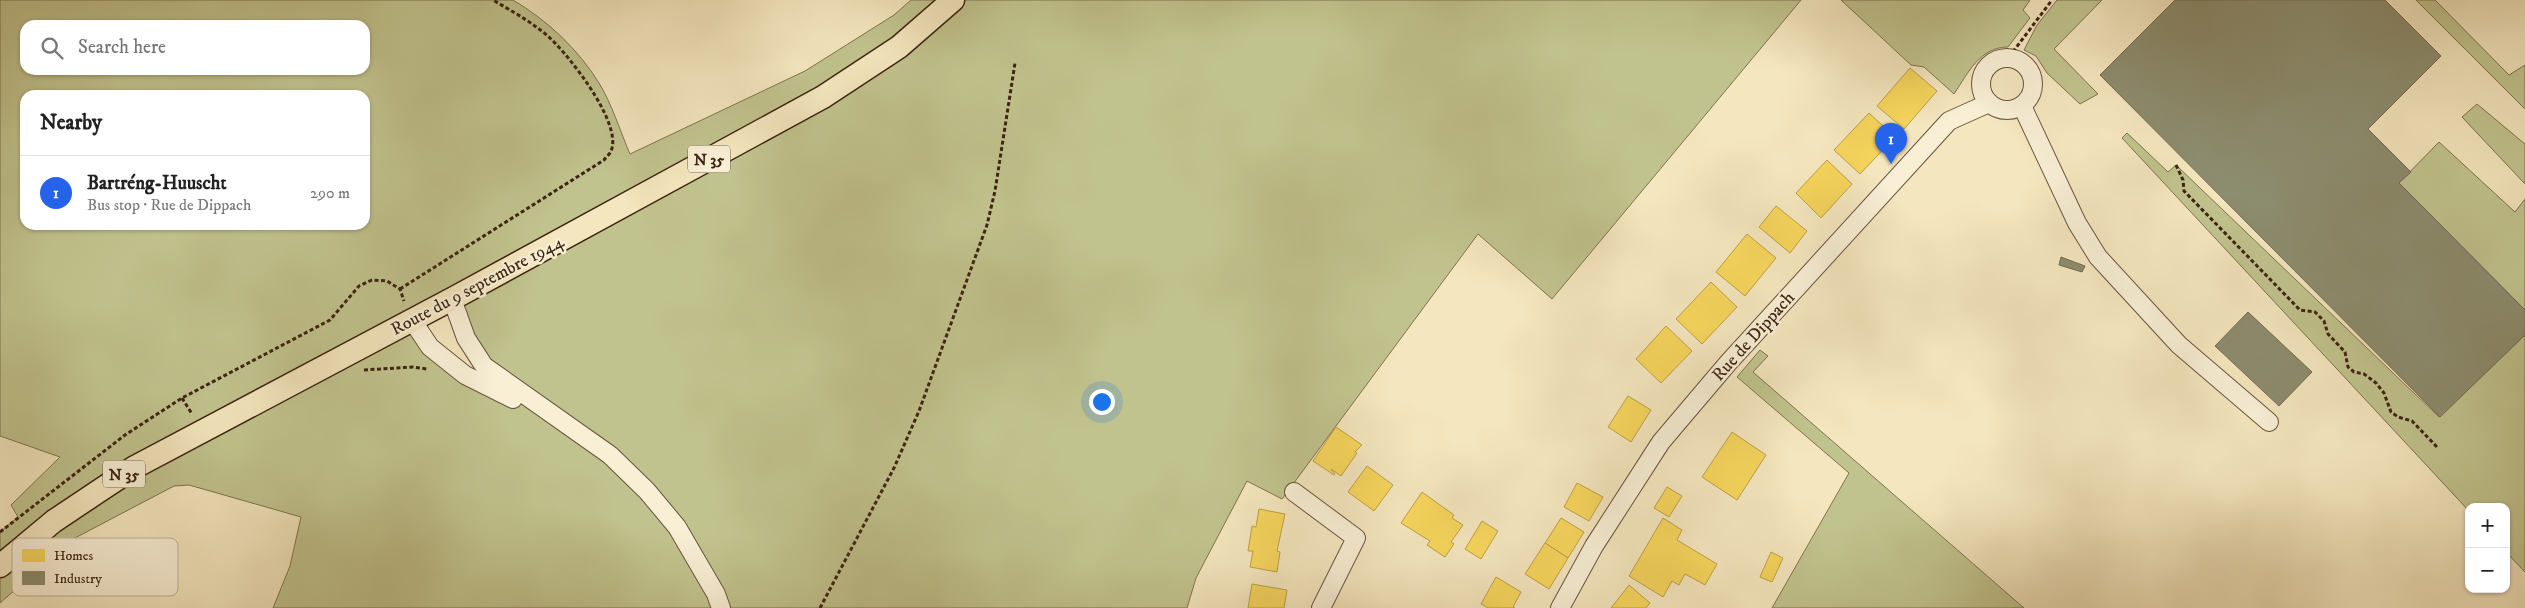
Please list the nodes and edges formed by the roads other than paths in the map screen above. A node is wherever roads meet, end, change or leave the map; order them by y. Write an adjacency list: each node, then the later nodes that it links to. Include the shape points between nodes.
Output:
1 (953, 0): 4 (main road, Route du 9 septembre 1944 / N 35, via 898,47 823,98)
2 (1989, 103): 3 (street, via 2004,110); 3 (street, via 1981,86 1984,71 2000,58 2009,57 2026,65 2032,75 2032,93); 14 (street, Rue de Dippach, via 1949,121 1728,363 1661,442 1594,546)
3 (2022, 106): 7 (street, via 2077,223 2098,257 2179,345)
4 (452, 299): 5 (main road, Route du 9 septembre 1944 / N 35); 6 (street, via 466,338 484,366)
5 (412, 320): 6 (street, via 430,347 465,375); 9 (main road, Route du 9 septembre 1944 / N 35, via 135,467)
6 (564, 421): 12 (street, via 610,455 647,491 677,527)
7 (2269, 422)
8 (1294, 492): 13 (street, via 1356,538)
9 (34, 538)
10 (12, 556): 11 (main road, Route du 9 septembre 1944 / N 35)
11 (0, 566)
12 (721, 608)
13 (1321, 608)
14 (1560, 608)

